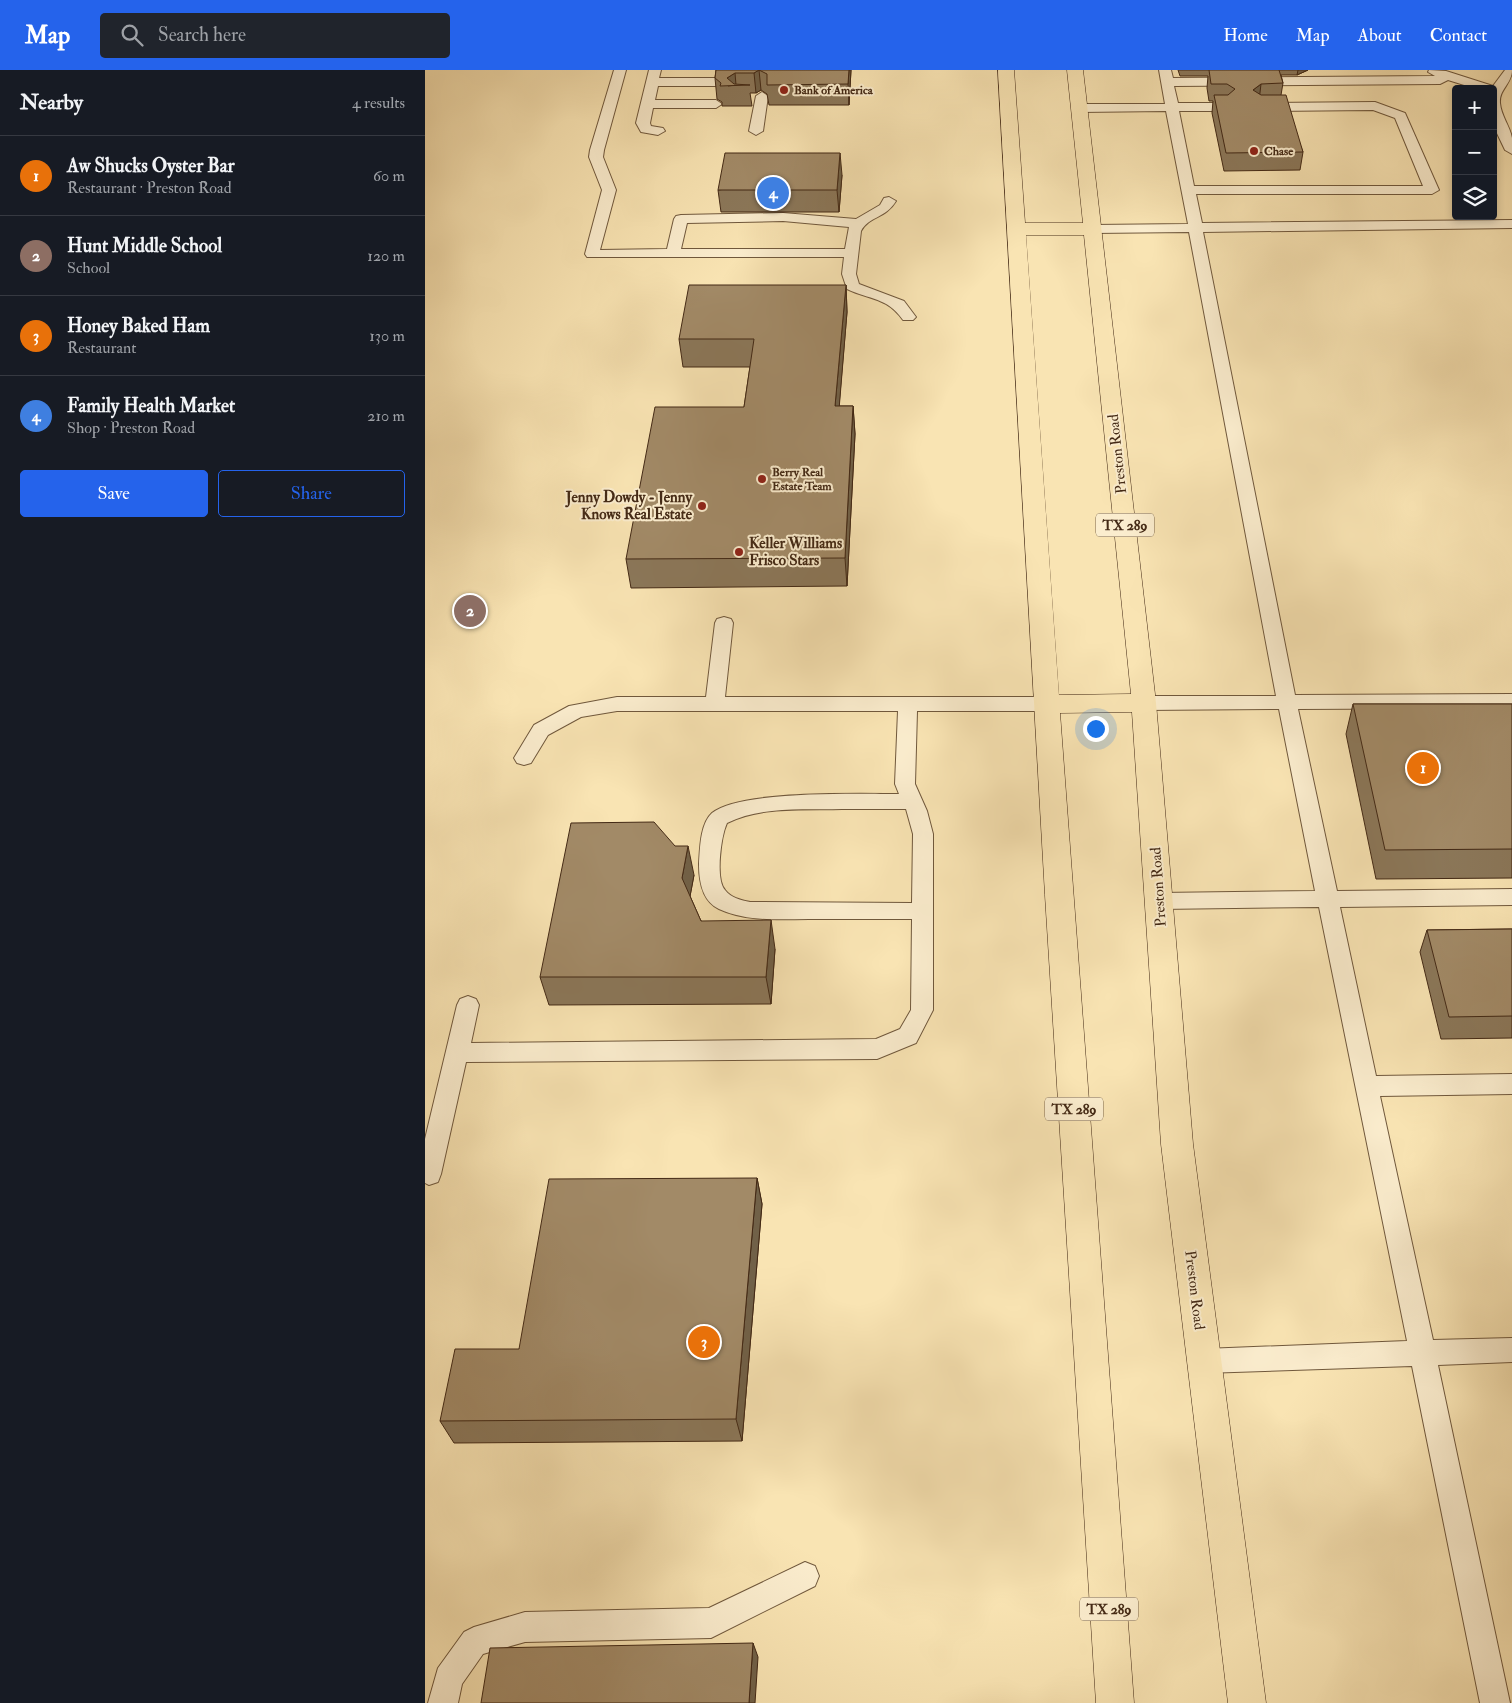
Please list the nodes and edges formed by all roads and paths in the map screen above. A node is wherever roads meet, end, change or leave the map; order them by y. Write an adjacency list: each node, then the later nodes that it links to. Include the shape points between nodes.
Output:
1 (620, 70): 32 (lane, via 597,150 596,157 609,190 592,254)
2 (1006, 70): 29 (main road, TX 289)
3 (1075, 70): 18 (main road, Preston Road / TX 289)
4 (1425, 70): 8 (lane)
5 (1512, 70): 11 (lane)
6 (1166, 76): 7 (lane); 19 (lane)
7 (1223, 76): 8 (lane, via 1440,80)
8 (1446, 76): 10 (lane)
9 (652, 85): 12 (lane); 12 (lane); 22 (lane, via 643,123 645,129)
10 (1479, 85)
11 (1497, 86)
12 (719, 87)
13 (1497, 90): 14 (lane)
14 (1512, 94)
15 (744, 102): 21 (lane, via 761,100)
16 (1225, 107): 19 (lane)
17 (1259, 107): 24 (lane, via 1375,106 1400,116 1431,190)
18 (1080, 108): 19 (lane); 30 (main road, Preston Road / TX 289)
19 (1173, 108): 24 (lane)
20 (1497, 114): 23 (lane)
21 (756, 131)
22 (658, 132)
23 (1512, 150)
24 (1188, 190): 28 (lane)
25 (889, 202): 26 (lane, via 885,208)
26 (858, 222): 31 (lane); 32 (lane, via 783,217 681,219)
27 (1512, 224): 28 (lane)
28 (1195, 228): 30 (lane); 39 (lane)
29 (1017, 229): 30 (main road); 40 (main road, TX 289)
30 (1093, 229): 38 (main road, Preston Road / TX 289)
31 (852, 253): 32 (lane); 33 (lane, via 851,286 898,303)
32 (673, 254)
33 (909, 317)
34 (724, 623): 36 (lane)
35 (1512, 701): 39 (lane)
36 (715, 703): 37 (lane); 41 (lane, via 617,704 576,712 541,730)
37 (908, 703): 40 (lane); 42 (lane, via 905,784)
38 (1144, 703): 39 (lane); 40 (main road); 45 (main road, Preston Road / TX 289)
39 (1287, 703): 44 (lane)
40 (1047, 704): 57 (main road, TX 289)
41 (525, 758)
42 (913, 802): 46 (lane, via 923,834); 46 (lane, via 771,804 736,810 720,817 715,825 709,863 710,881 715,896 727,905 750,910)
43 (1512, 897): 44 (lane)
44 (1327, 899): 45 (lane); 50 (lane)
45 (1159, 901): 54 (main road, Preston Road / TX 289, via 1177,1144)
46 (923, 911): 48 (lane, via 922,1010 908,1036 877,1049)
47 (468, 1005): 48 (lane)
48 (457, 1053): 51 (lane)
49 (1512, 1084): 50 (lane)
50 (1366, 1086): 53 (lane)
51 (429, 1174)
52 (1512, 1350): 53 (lane)
53 (1422, 1352): 54 (lane); 59 (lane)
54 (1204, 1361): 58 (main road, Preston Road / TX 289)
55 (805, 1576): 56 (lane, via 711,1623 525,1627 474,1642 448,1678)
56 (443, 1703)
57 (1115, 1703)
58 (1247, 1703)
59 (1495, 1703)

